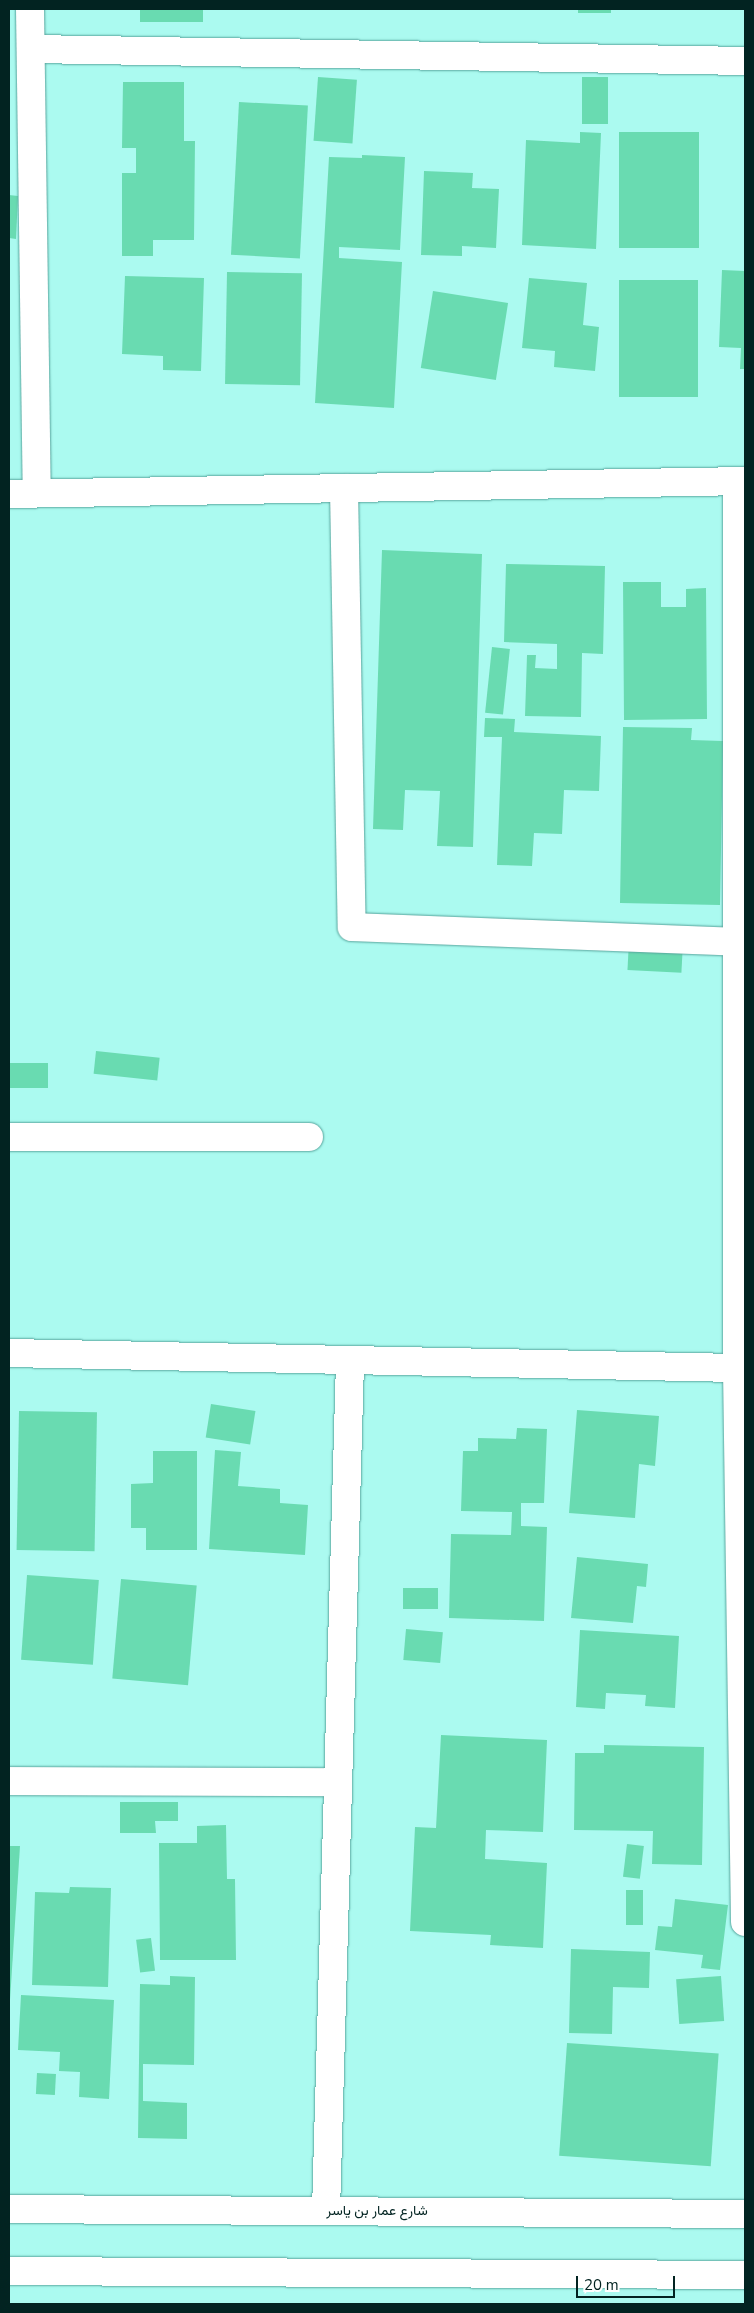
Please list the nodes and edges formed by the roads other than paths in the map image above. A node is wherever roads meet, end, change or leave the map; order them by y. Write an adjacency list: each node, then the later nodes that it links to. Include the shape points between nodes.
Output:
1 (30, 9): 2 (street)
2 (31, 49): 3 (street); 6 (street)
3 (745, 61)
4 (741, 481): 5 (street); 8 (street)
5 (344, 488): 6 (street); 8 (street, via 352,927)
6 (37, 493): 7 (street)
7 (9, 494)
8 (741, 942): 13 (street)
9 (9, 1137): 10 (street)
10 (310, 1137)
11 (9, 1353): 12 (street)
12 (350, 1360): 13 (street); 15 (street)
13 (737, 1368): 16 (street)
14 (9, 1781): 15 (street)
15 (338, 1782): 18 (street)
16 (745, 1922)
17 (9, 2209): 18 (street, شارع عمار بن ياسر)
18 (326, 2211): 19 (street, شارع عمار بن ياسر)
19 (745, 2214)
20 (9, 2271): 21 (street)
21 (745, 2275)

